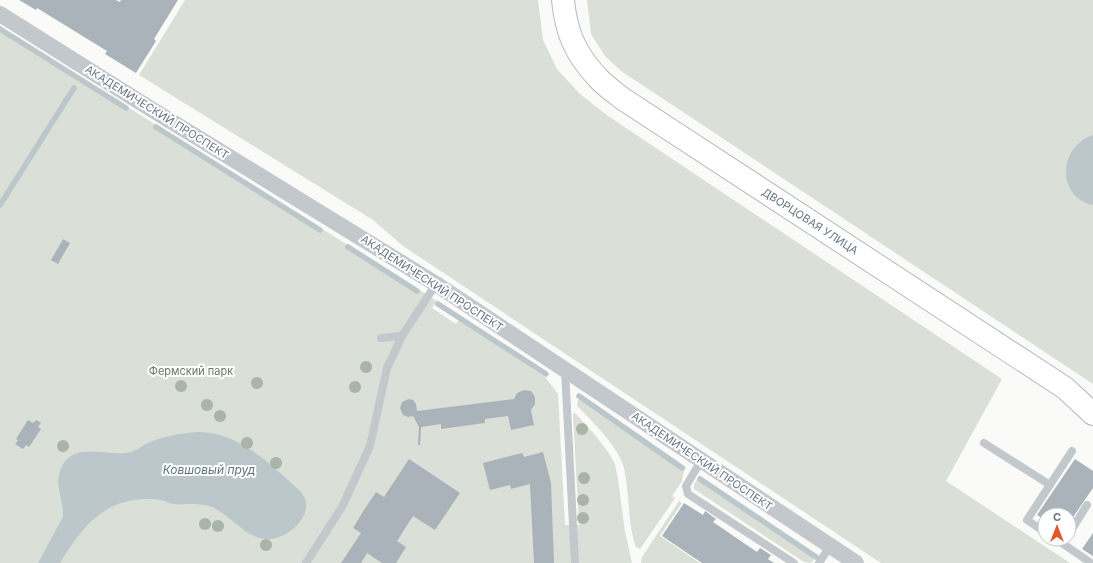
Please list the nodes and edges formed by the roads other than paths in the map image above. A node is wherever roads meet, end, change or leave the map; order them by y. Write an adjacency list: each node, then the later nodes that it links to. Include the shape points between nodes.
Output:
1 (563, 0): 7 (main road, ДВОРЦОВАЯ УЛИЦА, via 565,19 575,49 597,78 623,99)
2 (0, 14): 3 (street, АКАДЕМИЧЕСКИЙ ПРОСПЕКТ)
3 (436, 284): 4 (lane); 6 (street, АКАДЕМИЧЕСКИЙ ПРОСПЕКТ)
4 (402, 336): 5 (lane); 19 (lane, via 387,368 370,446 342,507)
5 (381, 338)
6 (565, 370): 12 (street, АКАДЕМИЧЕСКИЙ ПРОСПЕКТ); 20 (lane)
7 (1065, 388): 8 (street); 9 (main road, ДВОРЦОВАЯ УЛИЦА)
8 (1093, 407)
9 (1093, 414)
10 (984, 443): 13 (lane)
11 (1072, 451): 13 (lane)
12 (701, 461): 17 (street, АКАДЕМИЧЕСКИЙ ПРОСПЕКТ); 21 (lane, via 686,486 688,494)
13 (1050, 485): 16 (lane, via 1027,520)
14 (1087, 505): 15 (lane)
15 (1077, 521)
16 (1037, 527)
17 (830, 546): 22 (lane); 23 (street, АКАДЕМИЧЕСКИЙ ПРОСПЕКТ)
18 (1069, 547): 24 (lane)
19 (310, 562)
20 (575, 563)
21 (794, 563)
22 (820, 563)
23 (856, 563)
24 (1091, 563)

